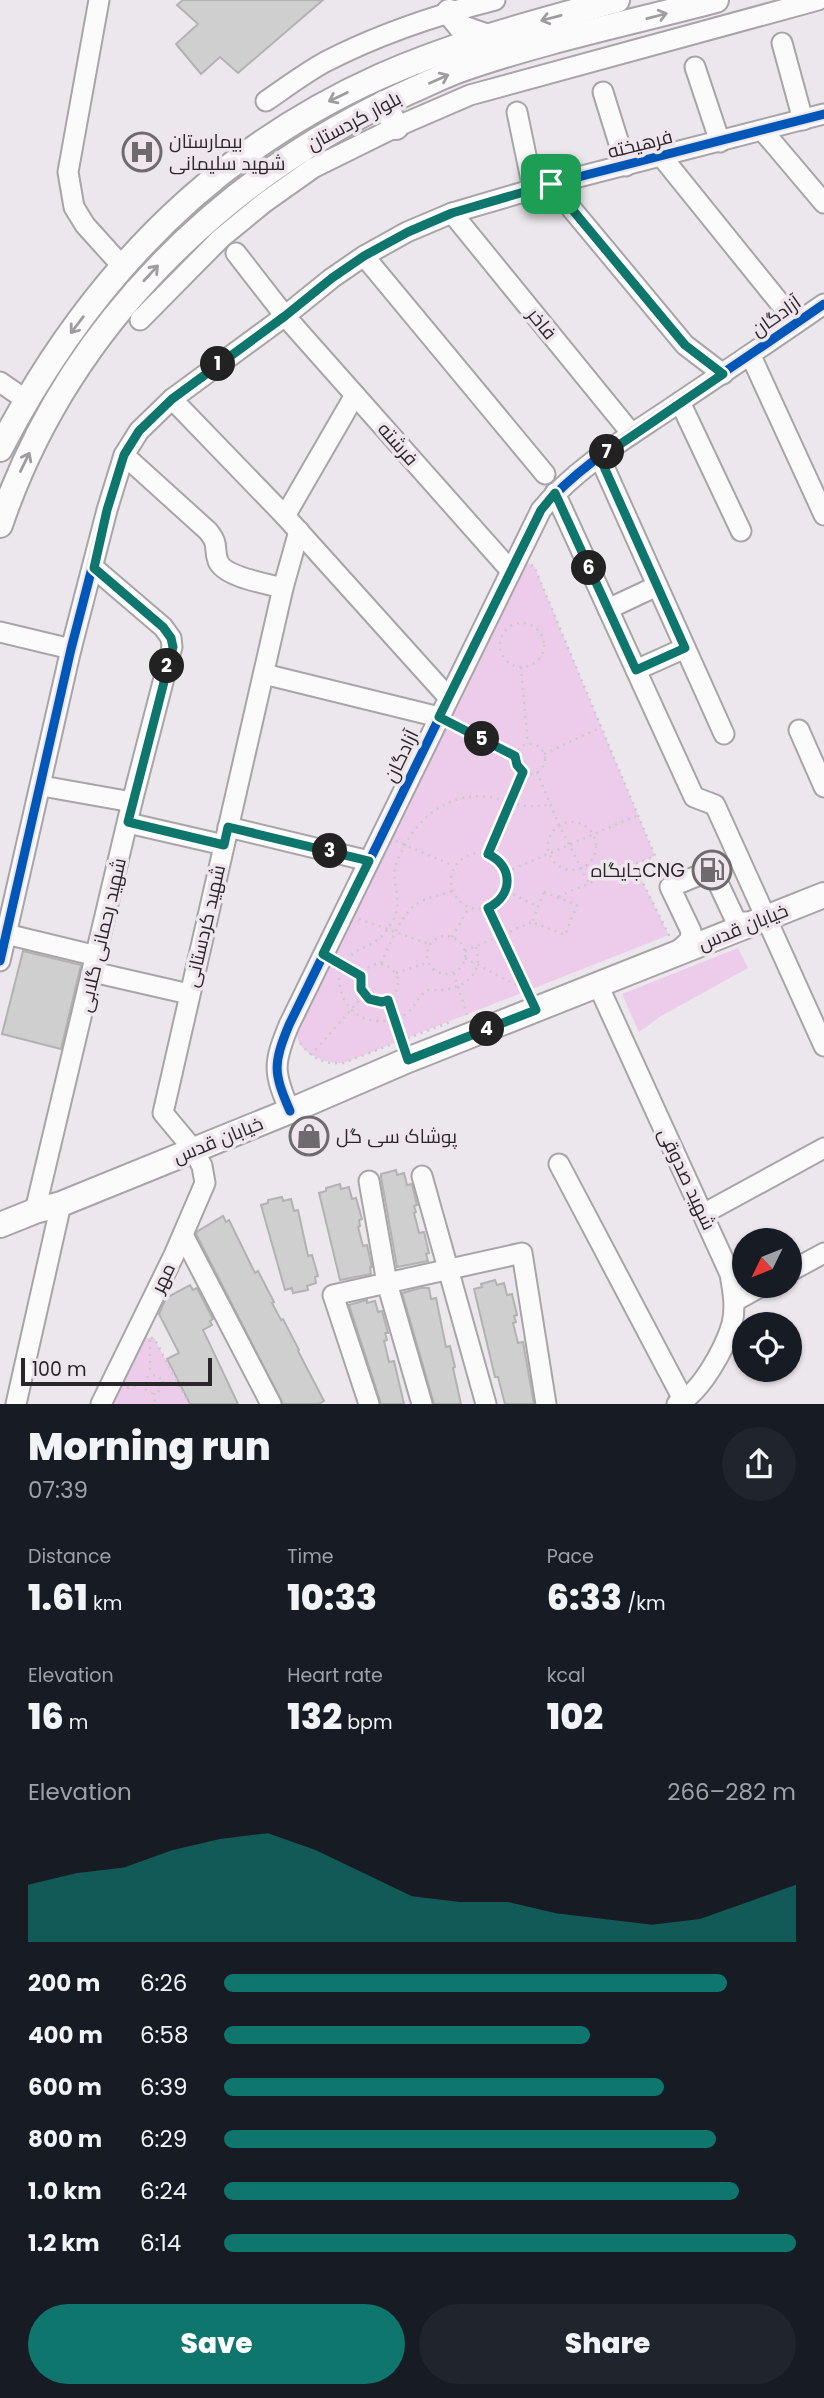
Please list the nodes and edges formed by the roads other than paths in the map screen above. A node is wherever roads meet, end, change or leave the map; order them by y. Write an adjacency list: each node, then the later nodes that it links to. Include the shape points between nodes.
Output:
1 (99, 0): 26 (street, via 68,172 74,207)
2 (495, 0): 6 (street)
3 (617, 0): 7 (main road, بلوار کردستان, one-way to 7)
4 (716, 0): 12 (main road, بلوار کردستان, one-way to 4, via 461,69)
5 (818, 0): 16 (street, via 470,95)
6 (449, 12): 7 (main road, via 461,28); 11 (street, via 324,63)
7 (485, 36): 26 (main road, بلوار کردستان, one-way to 26, via 381,76 274,135 211,180)
8 (782, 43): 15 (street)
9 (695, 67): 18 (street)
10 (603, 92): 20 (street)
11 (265, 101)
12 (384, 103): 16 (main road); 46 (main road, بلوار کردستان, one-way to 12, via 13,486 46,421 128,298 228,202 291,155)
13 (517, 112): 21 (street)
14 (824, 114): 15 (street, فرهیخته)
15 (803, 120): 17 (street, فرهیخته)
16 (396, 127): 29 (street, via 313,168 265,202 221,238)
17 (763, 131): 18 (street, فرهیخته); 22 (street)
18 (720, 142): 19 (street, فرهیخته)
19 (662, 157): 20 (street, فرهیخته); 30 (street)
20 (626, 166): 21 (street, فرهیخته)
21 (542, 187): 23 (street, فرهیخته); 32 (street, via 685,345)
22 (824, 204)
23 (452, 213): 25 (street, فرهیخته); 38 (street, فاخر)
24 (236, 253): 28 (street, فرشته)
25 (364, 256): 28 (street, فرهیخته); 42 (street)
26 (122, 266): 36 (main road, بلوار کردستان, one-way to 36)
27 (824, 304): 30 (street, آزادگان)
28 (285, 316): 34 (street, فرشته); 35 (street, فرهیخته)
29 (140, 320)
30 (796, 323): 31 (street, آزادگان)
31 (751, 356): 32 (street, آزادگان); 44 (street)
32 (723, 374): 37 (street, آزادگان)
33 (0, 382): 36 (street)
34 (355, 395): 45 (street); 49 (street, فرشته)
35 (172, 399): 40 (street, فرهیخته, via 139,431); 45 (street)
36 (26, 400): 39 (main road, بلوار کردستان)
37 (680, 402): 38 (street, آزادگان); 48 (street)
38 (632, 434): 41 (street, آزادگان)
39 (0, 449)
40 (124, 455): 50 (street, فرهیخته); 52 (street, via 208,531 217,542 219,563 226,571)
41 (600, 458): 43 (street, آزادگان); 51 (street)
42 (545, 474)
43 (555, 493): 49 (street, آزادگان, via 541,510); 53 (street)
44 (824, 515)
45 (285, 516): 47 (street)
46 (0, 525)
47 (299, 531): 52 (street, شهید کردستانی); 59 (street)
48 (741, 531)
49 (517, 566): 59 (street, آزادگان)
50 (94, 568): 56 (street, فرهیخته); 65 (street, شهید رحمانی گلابی, via 163,627 173,647)
51 (657, 586): 53 (street); 55 (street)
52 (284, 588): 58 (street, شهید کردستانی)
53 (608, 610): 57 (street)
54 (0, 632): 56 (street)
55 (685, 648): 57 (street); 62 (street)
56 (71, 649): 63 (street, فرهیخته)
57 (636, 670): 70 (street, via 694,797 715,805)
58 (264, 674): 60 (street); 67 (street, شهید کردستانی)
59 (448, 697): 60 (street, آزادگان)
60 (439, 717): 68 (street, آزادگان)
61 (799, 730): 64 (street)
62 (724, 734)
63 (42, 786): 65 (street); 71 (street, فرهیخته)
64 (824, 787)
65 (132, 802): 66 (street, شهید رحمانی گلابی)
66 (128, 822): 67 (street); 74 (street, شهید رحمانی گلابی)
67 (226, 836): 68 (street); 76 (street, شهید کردستانی)
68 (369, 861): 78 (street, آزادگان, via 277,1055 278,1083)
69 (824, 895): 70 (main road, خیابان قدس)
70 (762, 920): 72 (main road, خیابان قدس); 72 (street, via 735,919 712,870 670,887 691,931 690,940); 77 (street)
71 (6, 934): 73 (street, فرهیخته); 74 (street)
72 (665, 948): 75 (main road, خیابان قدس)
73 (0, 961)
74 (95, 964): 76 (street); 85 (street, شهید رحمانی گلابی)
75 (598, 985): 78 (main road, خیابان قدس, via 527,999 404,1051); 86 (street, شهید صدوقی)
76 (189, 994): 80 (street, شهید کردستانی, via 163,1113)
77 (824, 1046)
78 (290, 1111): 80 (main road, خیابان قدس)
79 (824, 1148): 86 (street)
80 (192, 1149): 84 (main road, خیابان قدس); 88 (street, مهر, via 205,1183)
81 (559, 1164): 95 (street)
82 (422, 1176): 91 (street)
83 (369, 1181): 92 (street)
84 (61, 1204): 85 (main road, خیابان قدس); 96 (street)
85 (35, 1211): 87 (main road, خیابان قدس)
86 (703, 1214): 94 (street, شهید صدوقی, via 730,1274)
87 (0, 1225)
88 (183, 1235): 97 (street, مهر); 98 (street)
89 (824, 1253): 90 (street)
90 (802, 1265)
91 (449, 1269): 92 (street); 101 (street); 102 (street, via 522,1253)
92 (387, 1283): 99 (street, via 333,1296); 100 (street)
93 (740, 1298): 94 (street)
94 (735, 1301): 95 (street, شهید صدوقی, via 732,1323 719,1352 703,1380)
95 (680, 1402)
96 (16, 1404)
97 (101, 1404)
98 (271, 1404)
99 (369, 1404)
100 (422, 1404)
101 (486, 1404)
102 (545, 1404)

